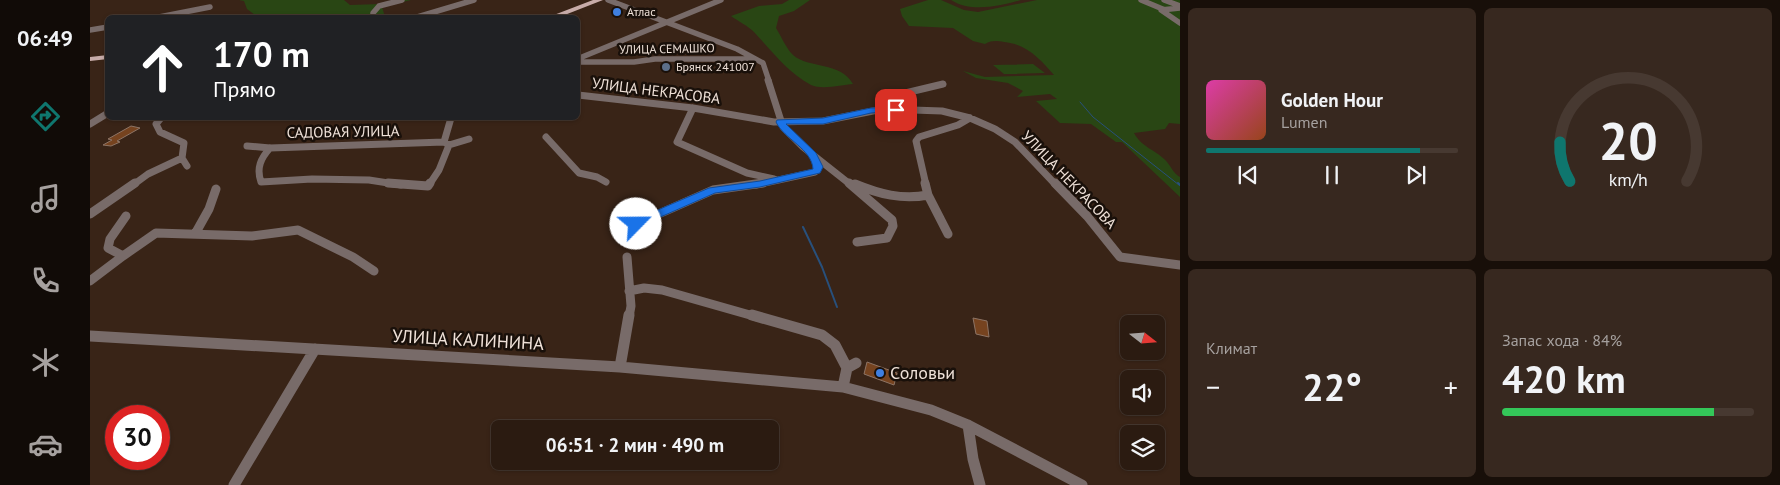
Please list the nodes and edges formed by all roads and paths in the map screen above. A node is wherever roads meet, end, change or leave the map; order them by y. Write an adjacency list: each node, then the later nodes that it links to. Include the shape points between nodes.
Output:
1 (402, 0): 12 (street, via 379,6)
2 (474, 0): 13 (street)
3 (600, 0): 14 (main road)
4 (608, 0): 15 (street)
5 (721, 0): 15 (street)
6 (1141, 0): 10 (street)
7 (1164, 0): 9 (street)
8 (210, 7): 11 (street)
9 (1178, 9): 10 (street)
10 (1165, 10): 16 (street, via 1161,10)
11 (169, 15)
12 (373, 15)
13 (424, 15)
14 (558, 15)
15 (665, 22): 21 (street); 22 (street)
16 (1180, 23)
17 (105, 28): 18 (street)
18 (90, 30)
19 (105, 57): 20 (main road)
20 (90, 59)
21 (580, 59)
22 (757, 59): 23 (street, УЛИЦА СЕМАШКО); 32 (street, via 763,63 770,80)
23 (580, 61)
24 (943, 84): 27 (street, via 897,95)
25 (580, 95): 26 (street, УЛИЦА НЕКРАСОВА)
26 (692, 108): 32 (street, УЛИЦА НЕКРАСОВА); 43 (street, via 677,142 747,173)
27 (910, 110): 29 (street, УЛИЦА НЕКРАСОВА); 32 (street, УЛИЦА НЕКРАСОВА, via 871,110 823,121)
28 (105, 115): 33 (street)
29 (970, 118): 46 (street, via 919,137 916,141); 55 (street, УЛИЦА НЕКРАСОВА, via 1015,142 1087,216 1120,257)
30 (159, 120): 40 (street, via 156,124 160,132 184,143)
31 (452, 120): 36 (street)
32 (780, 122): 39 (street)
33 (90, 124)
34 (546, 137): 44 (street, via 579,174)
35 (469, 140): 36 (street, САДОВАЯ УЛИЦА)
36 (446, 144): 38 (street, САДОВАЯ УЛИЦА); 38 (street, via 439,170 428,186 369,180 261,182 258,166)
37 (246, 146): 38 (street, САДОВАЯ УЛИЦА)
38 (270, 148)
39 (812, 155): 42 (street); 43 (street, via 817,171)
40 (182, 158): 41 (street); 47 (street, via 148,174)
41 (187, 166)
42 (843, 178): 46 (street, via 875,193); 52 (street, via 893,223 884,240)
43 (777, 180): 49 (street, via 713,190)
44 (606, 182)
45 (216, 189): 50 (street)
46 (928, 195): 51 (street)
47 (90, 214)
48 (126, 216): 53 (street, via 110,239 108,248)
49 (636, 224)
50 (195, 234): 53 (street, via 156,233); 56 (street, via 252,236 298,230)
51 (948, 234)
52 (857, 242)
53 (123, 256): 57 (street)
54 (627, 257): 58 (street)
55 (1180, 265)
56 (374, 271)
57 (90, 281)
58 (629, 290): 61 (street, via 631,306); 62 (street, via 662,290 822,335 835,344 852,366)
59 (90, 336): 60 (street, УЛИЦА КАЛИНИНА)
60 (315, 349): 61 (street, УЛИЦА КАЛИНИНА); 64 (street)
61 (620, 367): 62 (street, УЛИЦА КАЛИНИНА)
62 (842, 387): 63 (street, УЛИЦА КАЛИНИНА, via 930,410)
63 (968, 425): 65 (street); 66 (street, УЛИЦА КАЛИНИНА)
64 (234, 485)
65 (980, 485)
66 (1082, 485)

